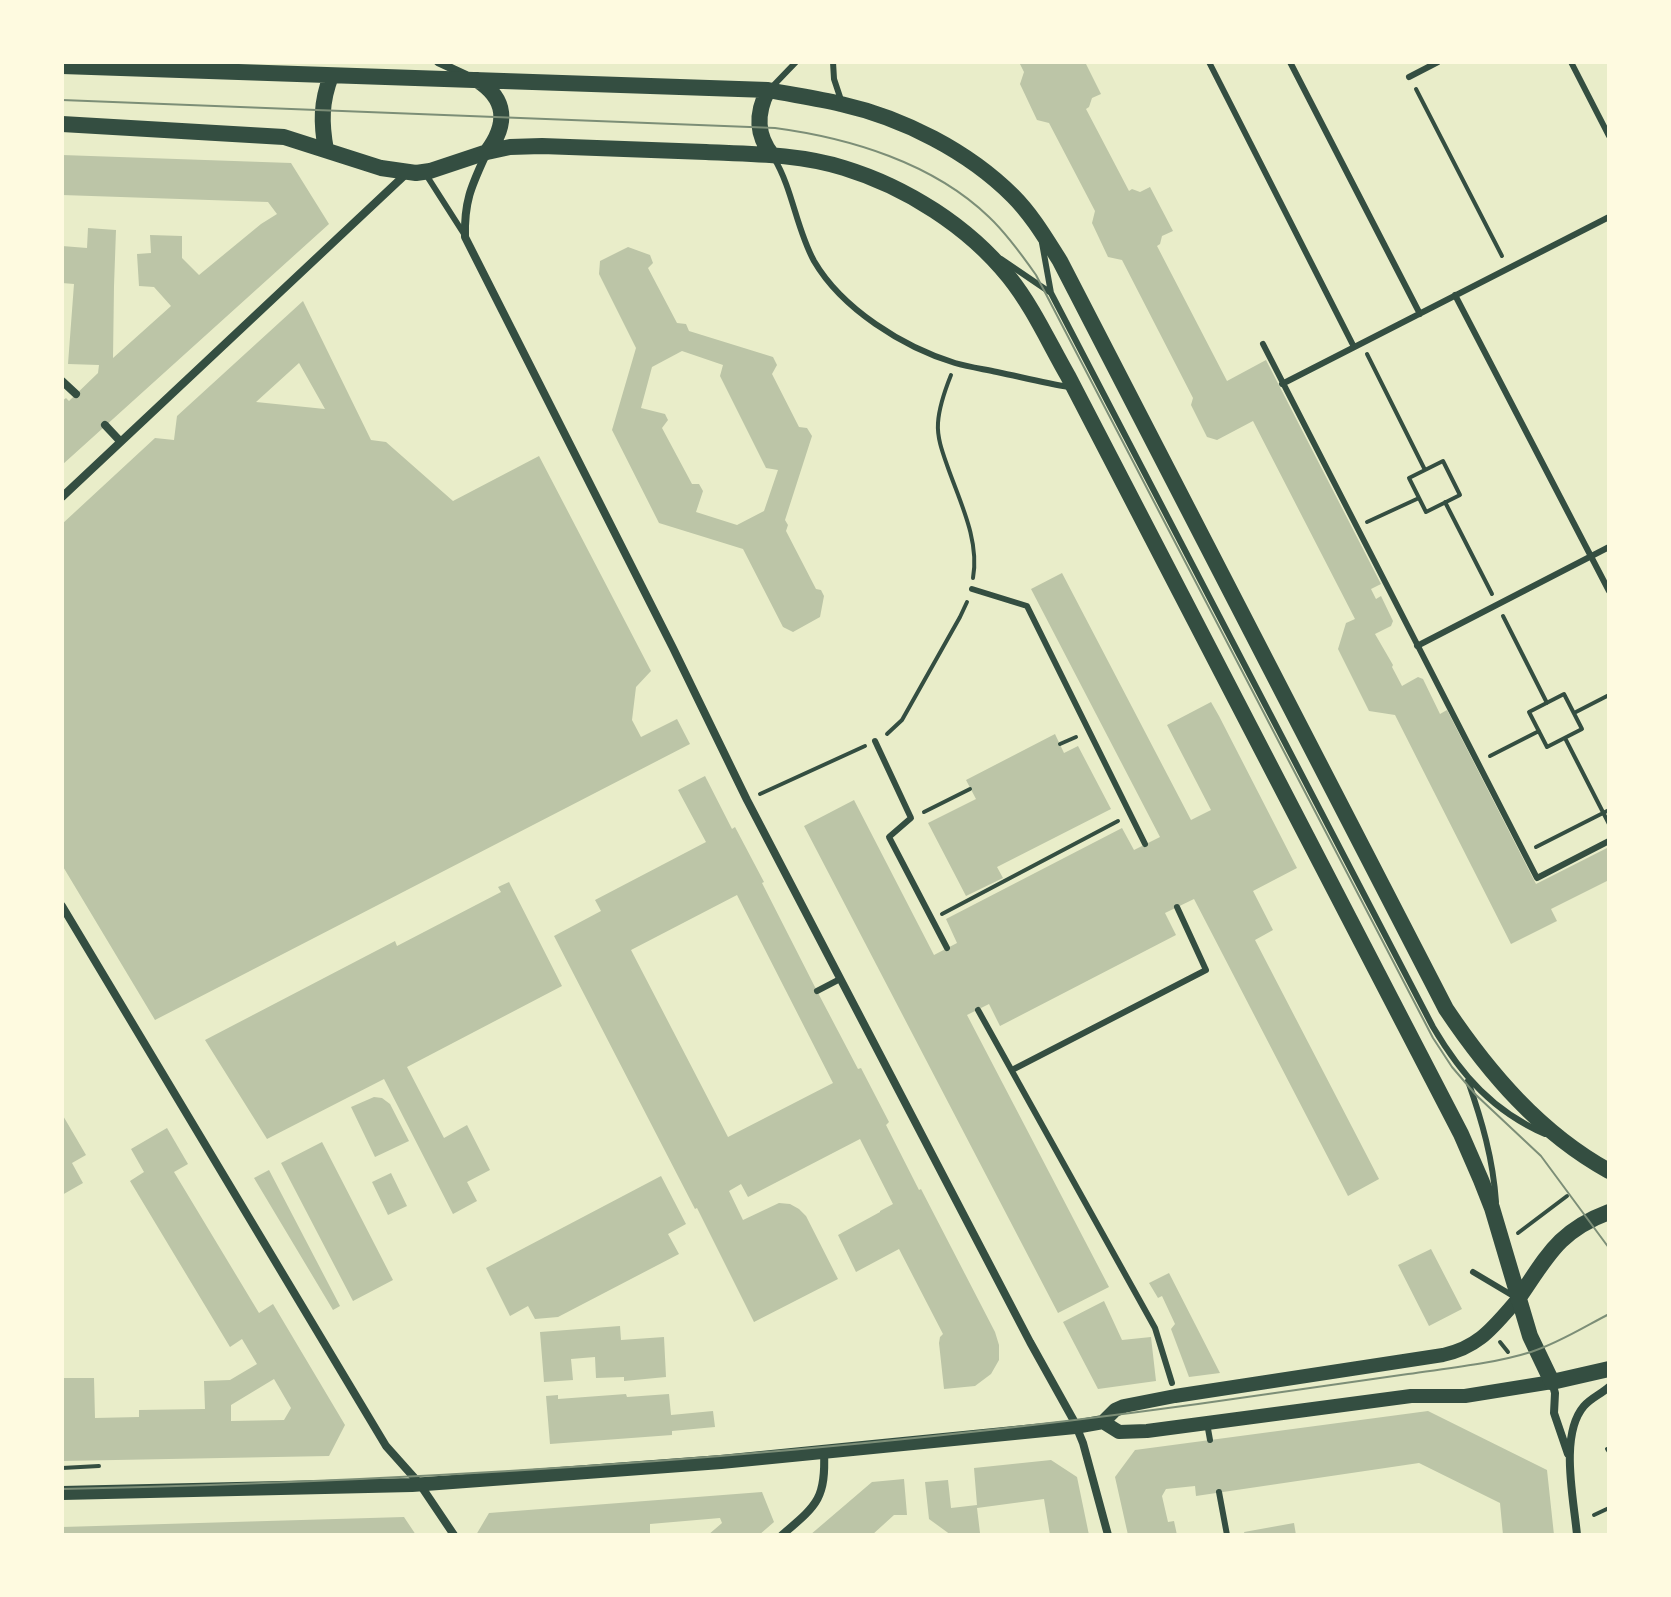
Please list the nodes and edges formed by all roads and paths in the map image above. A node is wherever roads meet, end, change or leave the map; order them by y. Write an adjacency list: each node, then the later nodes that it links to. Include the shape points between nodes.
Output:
1 (438, 62): 11 (street)
2 (796, 62): 12 (lane)
3 (833, 62): 13 (lane)
4 (1209, 62): 30 (lane)
5 (1290, 62): 28 (lane)
6 (1438, 62): 10 (lane)
7 (1571, 62): 15 (lane)
8 (62, 66): 9 (main road)
9 (334, 69): 11 (main road); 16 (main road, via 323,100)
10 (1409, 77): 25 (path)
11 (477, 80): 12 (main road); 17 (main road, via 501,107 499,131)
12 (768, 90): 13 (main road); 18 (main road, via 759,121)
13 (843, 104): 22 (main road, via 916,131 957,153 989,174)
14 (62, 124): 16 (main road, via 284,137)
15 (1609, 136)
16 (326, 150): 19 (main road)
17 (487, 152): 18 (main road, via 542,146); 20 (main road); 23 (street, via 469,191)
18 (772, 155): 24 (main road, via 843,167 884,184 916,199); 31 (lane, via 803,235 830,284 878,325)
19 (407, 173): 20 (main road); 37 (street)
20 (425, 173): 23 (lane)
21 (1609, 217): 25 (lane)
22 (1039, 227): 26 (lane); 74 (main road, via 1446,1009 1488,1068)
23 (465, 237): 57 (street)
24 (978, 244): 26 (lane); 34 (main road, via 1017,287)
25 (1508, 268): 27 (lane)
26 (1051, 293): 73 (lane, via 1420,1005)
27 (1455, 295): 28 (lane); 44 (lane)
28 (1420, 314): 30 (lane)
29 (1263, 344): 33 (lane)
30 (1358, 345): 33 (lane); 38 (path)
31 (955, 363): 34 (lane); 45 (path, via 944,391 939,442 970,531)
32 (62, 381): 35 (street)
33 (1282, 384): 42 (lane)
34 (1073, 388): 78 (main road, via 1461,1134)
35 (76, 394)
36 (105, 425): 37 (street)
37 (120, 441): 39 (street)
38 (1425, 470): 40 (path, via 1409,478); 41 (path, via 1443,461 1460,495)
39 (62, 497)
40 (1419, 498): 41 (path, via 1426,512); 42 (path)
41 (1445, 502): 47 (path)
42 (1356, 527): 48 (lane)
43 (1609, 547): 44 (lane)
44 (1591, 556): 46 (lane); 47 (lane)
45 (972, 589): 54 (path, via 902,720); 59 (lane, via 1027,606)
46 (1609, 591)
47 (1497, 604): 48 (lane); 50 (path)
48 (1417, 646): 55 (lane)
49 (1609, 695): 51 (path)
50 (1547, 703): 51 (path, via 1564,694); 52 (path, via 1529,712)
51 (1574, 713): 53 (path, via 1582,729)
52 (1539, 731): 53 (path, via 1547,747); 55 (path)
53 (1565, 738): 58 (path)
54 (875, 741): 57 (path); 60 (lane)
55 (1477, 763): 64 (lane)
56 (970, 789): 60 (path)
57 (747, 800): 69 (street)
58 (1606, 811): 61 (path); 64 (path)
59 (1131, 815): 63 (lane); 67 (path)
60 (911, 818): 67 (lane, via 889,837)
61 (1609, 824)
62 (1609, 841): 64 (lane, via 1537,878)
63 (1145, 844)
64 (1524, 853)
65 (62, 906): 96 (street, via 386,1446)
66 (1177, 907): 72 (lane, via 1206,970)
67 (932, 919): 68 (lane)
68 (947, 948)
69 (840, 979): 70 (lane); 90 (street)
70 (817, 991)
71 (978, 1010): 72 (lane)
72 (1012, 1070): 86 (lane, via 1155,1328)
73 (1467, 1077): 74 (lane, via 1508,1115); 78 (lane, via 1494,1173)
74 (1567, 1144): 75 (main road)
75 (1609, 1171)
76 (1567, 1196): 79 (path)
77 (1609, 1212): 81 (main road, via 1558,1243)
78 (1497, 1226): 81 (main road)
79 (1516, 1235)
80 (1473, 1272): 81 (lane)
81 (1518, 1299): 85 (main road); 88 (street, via 1488,1334 1459,1351 1124,1406)
82 (1498, 1340): 83 (path)
83 (1508, 1352)
84 (1609, 1369): 85 (main road)
85 (1552, 1382): 89 (street); 93 (street, via 1554,1413)
86 (1172, 1383)
87 (1609, 1387): 93 (street, via 1578,1414)
88 (1103, 1422): 89 (street, via 1119,1432); 90 (street)
89 (1207, 1423): 91 (lane)
90 (1075, 1427): 92 (street); 103 (street)
91 (1210, 1440)
92 (824, 1452): 96 (street); 102 (street, via 818,1501)
93 (1570, 1458): 105 (street)
94 (99, 1466): 95 (path)
95 (62, 1468)
96 (419, 1483): 98 (street); 101 (street)
97 (1219, 1492): 104 (lane)
98 (62, 1493)
99 (1609, 1508): 100 (path)
100 (1594, 1515)
101 (454, 1535)
102 (782, 1535)
103 (1108, 1535)
104 (1227, 1535)
105 (1577, 1535)

